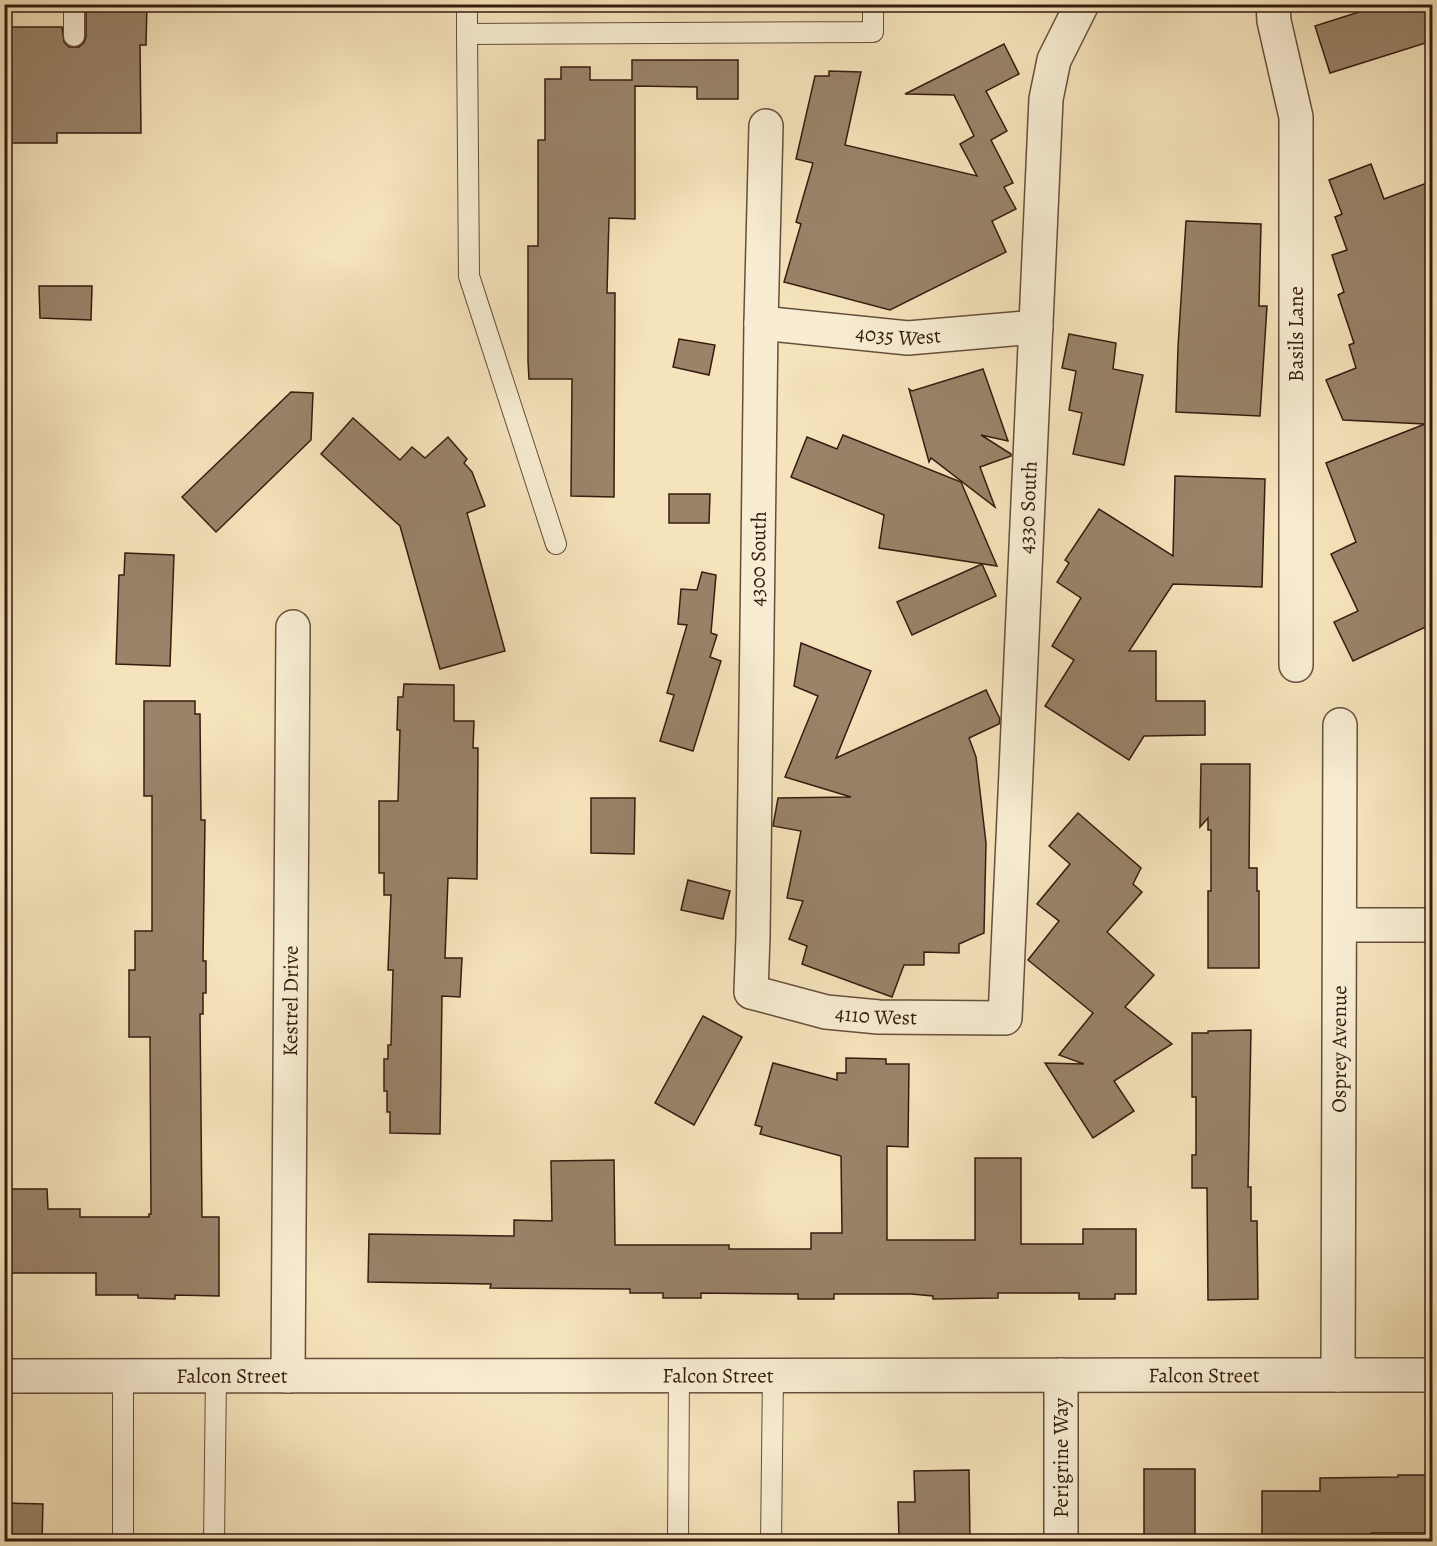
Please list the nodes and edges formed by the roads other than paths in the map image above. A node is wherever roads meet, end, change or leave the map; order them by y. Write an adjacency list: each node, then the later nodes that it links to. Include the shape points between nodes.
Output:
1 (74, 4): 7 (lane)
2 (468, 4): 6 (lane)
3 (873, 4): 6 (lane, via 873,32)
4 (1082, 4): 10 (street, 4330 South, via 1054,60 1046,99)
5 (1273, 4): 13 (street, Basils Lane, via 1296,117)
6 (468, 34): 11 (lane, via 469,276)
7 (74, 36)
8 (766, 126): 9 (street, 4300 South)
9 (761, 323): 10 (street, 4035 West, via 908,338); 17 (street, 4300 South)
10 (1036, 327): 18 (street, 4330 South)
11 (556, 544)
12 (293, 627): 27 (street, Kestrel Drive)
13 (1296, 665)
14 (1340, 725): 16 (street, Osprey Avenue)
15 (1432, 924): 16 (street)
16 (1340, 925): 22 (street, Osprey Avenue)
17 (751, 992): 18 (street, 4110 West, via 826,1012 879,1017)
18 (1005, 1018)
19 (679, 1375): 20 (street, Falcon Street); 27 (street, Falcon Street); 30 (lane)
20 (773, 1375): 21 (street, Falcon Street); 31 (lane)
21 (1061, 1375): 22 (street, Falcon Street); 32 (street, Perigrine Way)
22 (1338, 1375): 23 (street, Falcon Street)
23 (1432, 1375)
24 (4, 1376): 25 (street, Falcon Street)
25 (123, 1376): 26 (street, Falcon Street); 28 (lane)
26 (216, 1376): 27 (street, Falcon Street); 29 (lane)
27 (288, 1376)
28 (123, 1542)
29 (214, 1542)
30 (678, 1542)
31 (771, 1542)
32 (1061, 1542)

